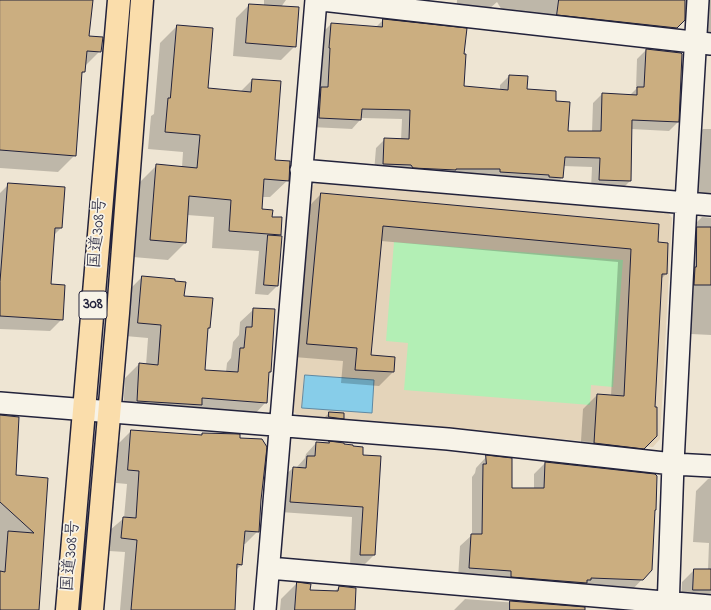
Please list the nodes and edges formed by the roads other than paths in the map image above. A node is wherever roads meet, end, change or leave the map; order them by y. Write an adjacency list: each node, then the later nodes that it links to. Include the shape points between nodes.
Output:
1 (119, 0): 11 (highway, 国道308号 / 308)
2 (142, 0): 12 (highway, 国道308号 / 308)
3 (316, 0): 7 (street)
4 (322, 0): 6 (street)
5 (698, 0): 6 (street)
6 (703, 43): 8 (street)
7 (301, 170): 8 (street); 13 (street)
8 (686, 203): 9 (street); 14 (street)
9 (711, 205)
10 (0, 403): 11 (street)
11 (84, 411): 12 (street); 19 (highway, 国道308号 / 308)
12 (108, 413): 13 (street); 20 (highway, 国道308号 / 308)
13 (280, 426): 14 (street, via 448,439); 16 (street)
14 (673, 464): 15 (street); 17 (street)
15 (711, 466)
16 (268, 568): 17 (street); 21 (street)
17 (668, 606): 18 (street)
18 (711, 606)
19 (67, 610)
20 (92, 610)
21 (265, 610)

